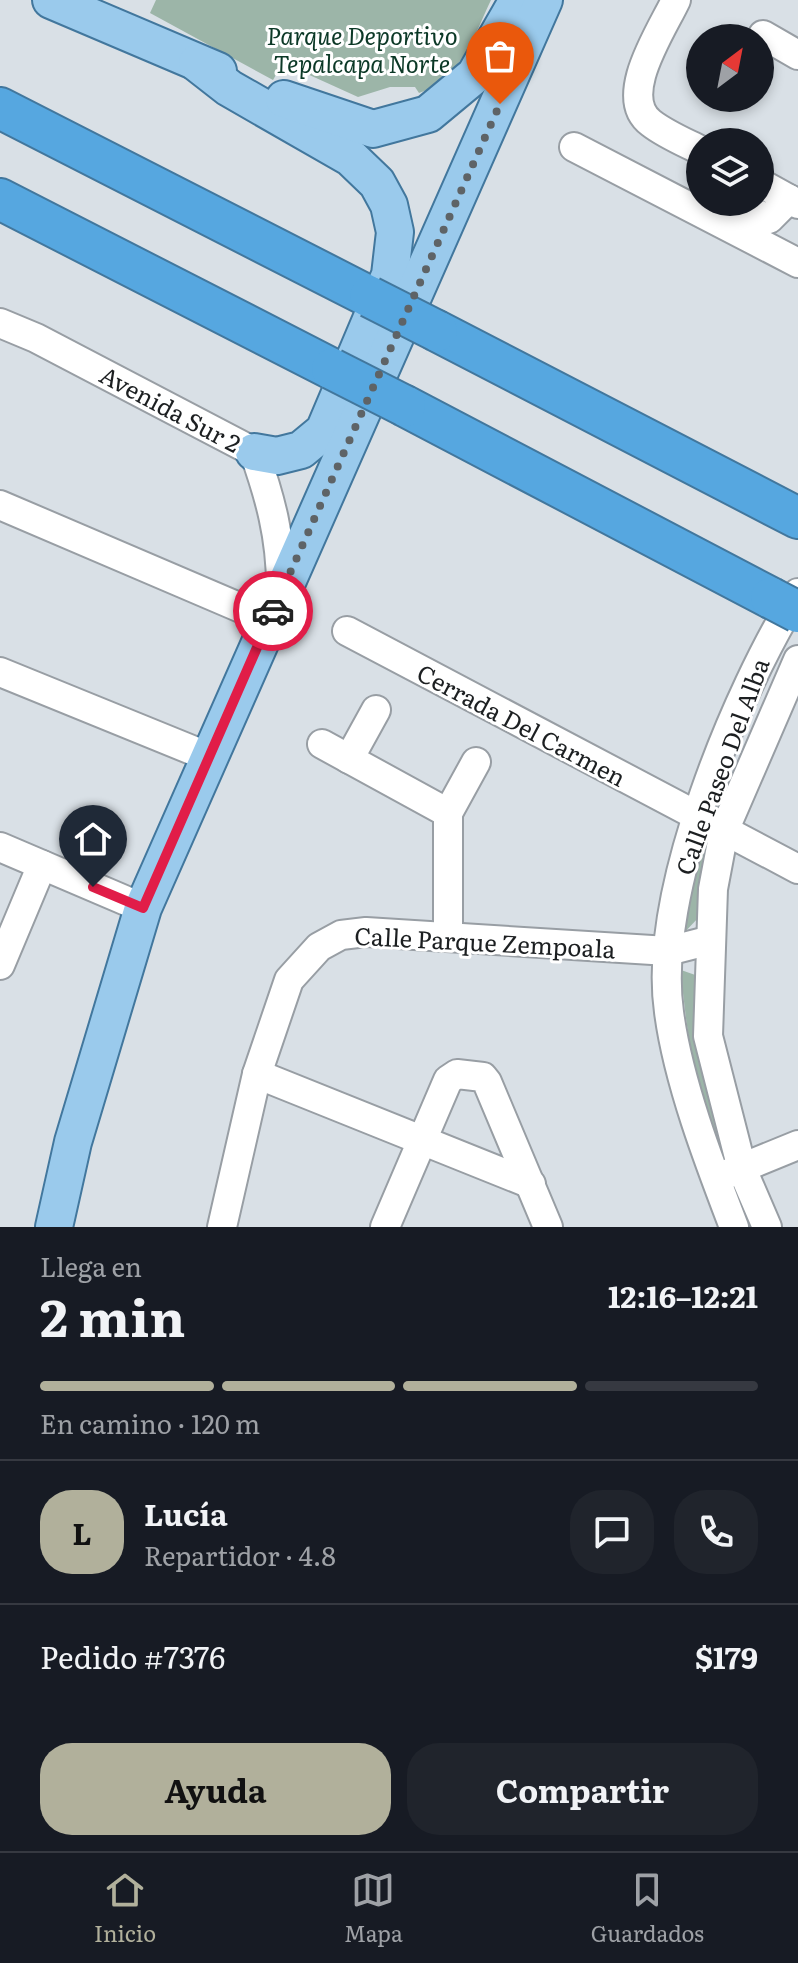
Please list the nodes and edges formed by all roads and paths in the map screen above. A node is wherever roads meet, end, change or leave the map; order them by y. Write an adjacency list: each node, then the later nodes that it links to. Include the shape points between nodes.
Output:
1 (51, 0): 7 (main road)
2 (518, 0): 7 (main road, via 475,75 428,114 373,129)
3 (544, 0): 23 (main road)
4 (676, 0): 9 (street, via 640,79 637,103 649,122)
5 (774, 41): 6 (street)
6 (798, 55)
7 (197, 63): 19 (main road, via 229,88 351,158 377,183 395,232 390,275 324,431 301,450 277,456)
8 (0, 108): 21 (highway, bridge)
9 (686, 142)
10 (574, 147): 13 (street)
11 (774, 191): 14 (street)
12 (0, 199): 22 (highway, bridge)
13 (686, 199)
14 (794, 202): 16 (street)
15 (717, 216): 17 (street)
16 (774, 216)
17 (798, 263)
18 (0, 323): 19 (street, Avenida Sur 2)
19 (254, 452): 23 (street, Avenida Sur 2, via 272,501 281,548)
20 (0, 505): 23 (street)
21 (798, 518)
22 (789, 601): 33 (street, Calle Paseo Del Alba, via 767,642)
23 (275, 606): 29 (main road)
24 (347, 631): 33 (street, Cerrada Del Carmen)
25 (798, 660): 34 (street, Calle Paseo Del Alba)
26 (0, 672): 29 (street)
27 (376, 710): 30 (street)
28 (322, 744): 30 (street)
29 (209, 757): 38 (main road)
30 (349, 759): 32 (street)
31 (476, 762): 32 (street)
32 (448, 813): 40 (street)
33 (697, 818): 34 (street, Cerrada Del Carmen); 42 (street, Calle Paseo Del Alba, via 679,878)
34 (724, 831): 37 (street, Cerrada Del Carmen); 41 (street, Calle Paseo Del Alba, via 713,889)
35 (0, 847): 36 (street)
36 (42, 865): 38 (street); 39 (street)
37 (798, 869)
38 (143, 908): 51 (main road, via 73,1142)
39 (10, 915): 43 (street)
40 (448, 934): 42 (street, Calle Parque Zempoala); 45 (street, Calle Parque Zempoala, via 366,932 341,935 319,947 289,980)
41 (711, 940): 42 (street, Calle Parque Zempoala); 44 (street, Calle Paseo Del Alba)
42 (668, 951): 44 (street, Calle Parque Zempoala); 49 (street, Calle Paseo Del Alba, via 669,1011)
43 (0, 965)
44 (710, 978): 48 (street, Calle Paseo Del Alba, via 708,1036)
45 (257, 1074): 46 (street); 52 (street, Calle Parque Zempoala)
46 (421, 1138): 50 (street); 50 (street, via 451,1076 483,1077); 53 (street)
47 (798, 1145): 48 (street)
48 (742, 1169): 49 (street); 56 (street, Calle Paseo Del Alba)
49 (715, 1178): 55 (street, Calle Paseo Del Alba)
50 (531, 1184): 54 (street)
51 (54, 1227)
52 (222, 1227)
53 (385, 1227)
54 (548, 1227)
55 (734, 1227)
56 (767, 1227)

